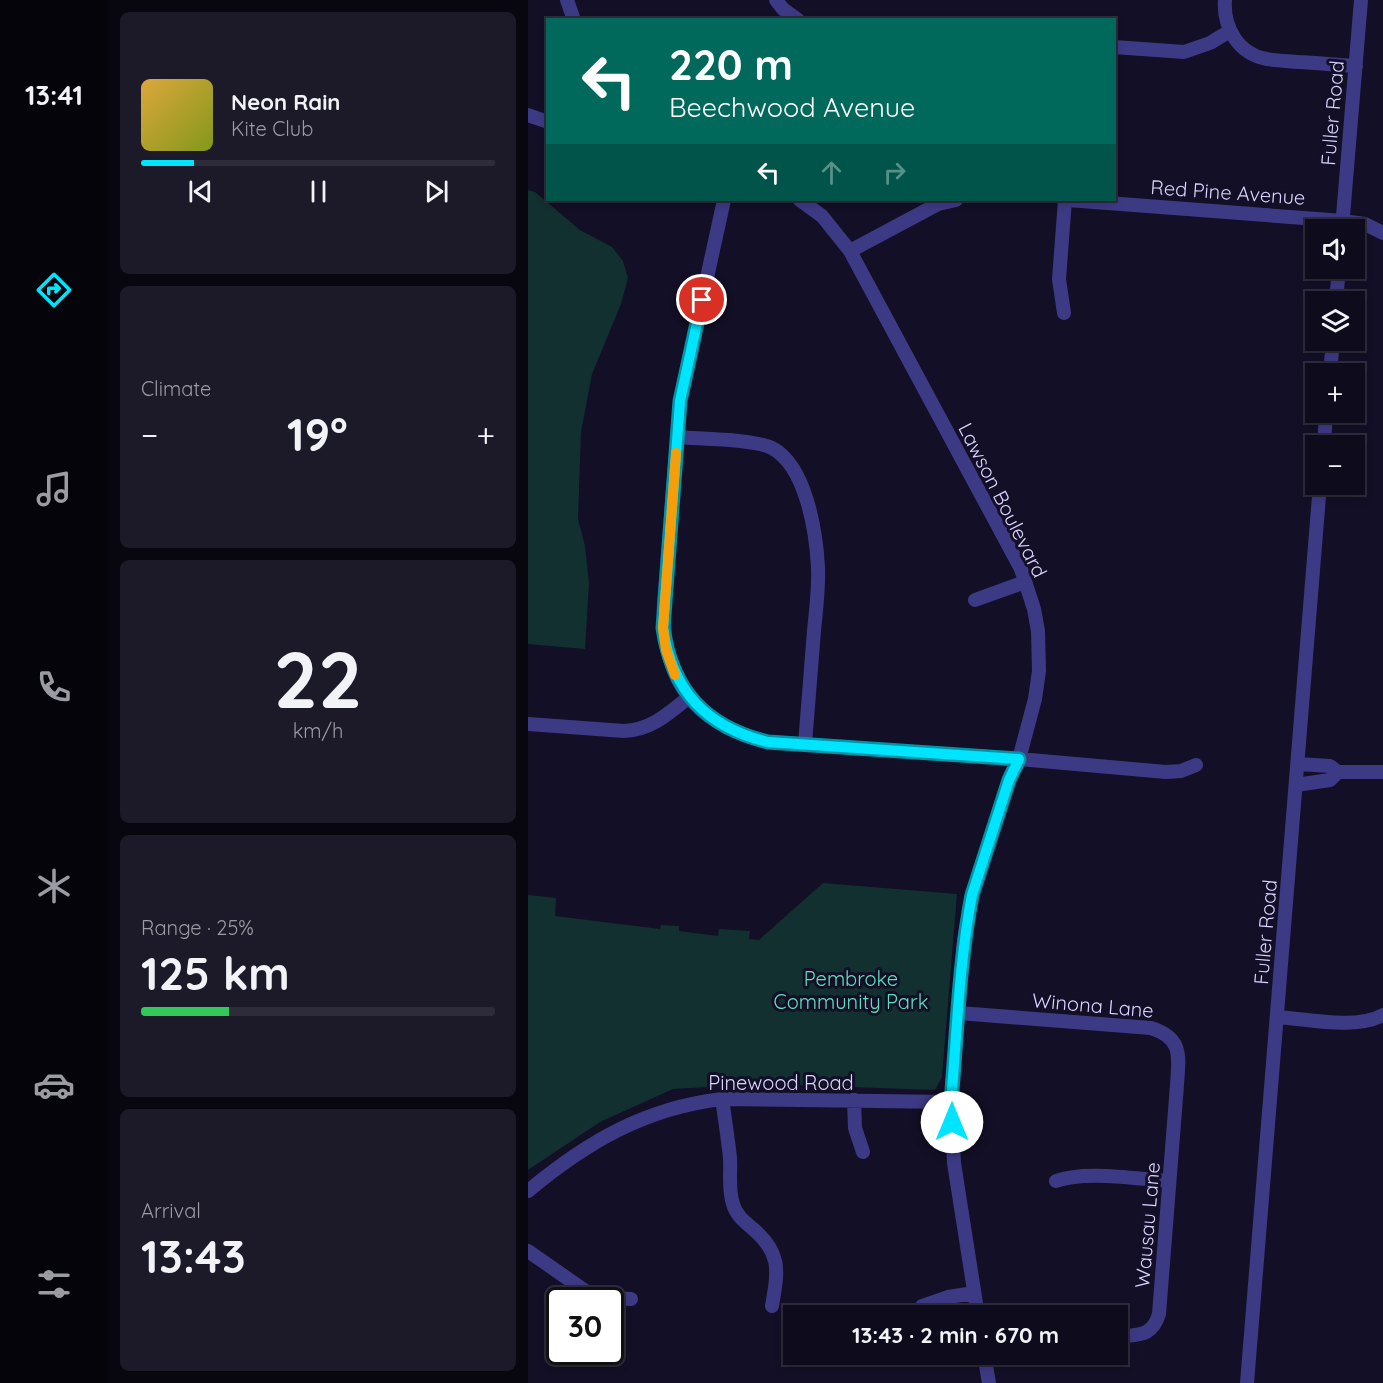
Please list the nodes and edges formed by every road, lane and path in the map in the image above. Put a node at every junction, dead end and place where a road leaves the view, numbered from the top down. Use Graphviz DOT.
graph roads {
  1 [pos="567,0"];
  2 [pos="776,0"];
  3 [pos="1225,0"];
  4 [pos="1361,0"];
  5 [pos="573,18"];
  6 [pos="795,18"];
  7 [pos="1230,31"];
  8 [pos="1116,47"];
  9 [pos="1356,66"];
  10 [pos="528,115"];
  11 [pos="546,122"];
  12 [pos="724,201"];
  13 [pos="801,201"];
  14 [pos="952,201"];
  15 [pos="1067,201"];
  16 [pos="1078,201"];
  17 [pos="1343,219"];
  18 [pos="1305,222"];
  19 [pos="1365,225"];
  20 [pos="1383,233"];
  21 [pos="850,251"];
  22 [pos="1065,313"];
  23 [pos="677,437"];
  24 [pos="1319,495"];
  25 [pos="1025,582"];
  26 [pos="975,600"];
  27 [pos="689,697"];
  28 [pos="528,724"];
  29 [pos="805,744"];
  30 [pos="1019,759"];
  31 [pos="1298,764"];
  32 [pos="1196,765"];
  33 [pos="1338,772"];
  34 [pos="1383,772"];
  35 [pos="1296,785"];
  36 [pos="959,1013"];
  37 [pos="1383,1015"];
  38 [pos="1277,1017"];
  39 [pos="1177,1085"];
  40 [pos="722,1099"];
  41 [pos="854,1100"];
  42 [pos="951,1102"];
  43 [pos="863,1152"];
  44 [pos="1056,1181"];
  45 [pos="1169,1181"];
  46 [pos="528,1191"];
  47 [pos="528,1251"];
  48 [pos="974,1293"];
  49 [pos="631,1299"];
  50 [pos="925,1305"];
  51 [pos="976,1305"];
  52 [pos="772,1306"];
  53 [pos="1128,1335"];
  54 [pos="986,1365"];
  55 [pos="989,1383"];
  56 [pos="1247,1383"];
  1 -- 5 [label="street"];
  2 -- 6 [label="street"];
  3 -- 7 [label="street"];
  4 -- 9 [label="street, Fuller Road"];
  7 -- 8 [label="street"];
  7 -- 9 [label="street"];
  9 -- 17 [label="street, Fuller Road"];
  10 -- 11 [label="street"];
  12 -- 23 [label="street"];
  13 -- 21 [label="street, Lawson Boulevard"];
  14 -- 21 [label="street"];
  15 -- 22 [label="street"];
  16 -- 18 [label="street, Red Pine Avenue"];
  19 -- 20 [label="street, Red Pine Avenue"];
  21 -- 25 [label="street, Lawson Boulevard"];
  23 -- 27 [label="street"];
  23 -- 29 [label="street"];
  24 -- 31 [label="street, Fuller Road"];
  25 -- 26 [label="street"];
  25 -- 30 [label="street, Lawson Boulevard"];
  27 -- 28 [label="street"];
  27 -- 29 [label="street"];
  29 -- 30 [label="street"];
  30 -- 32 [label="street"];
  30 -- 36 [label="street, Lawson Boulevard"];
  31 -- 33 [label="street"];
  31 -- 35 [label="street, Fuller Road"];
  33 -- 34 [label="street"];
  33 -- 35 [label="street"];
  35 -- 38 [label="street, Fuller Road"];
  36 -- 39 [label="street, Winona Lane"];
  36 -- 42 [label="street, Lawson Boulevard"];
  37 -- 38 [label="street"];
  38 -- 56 [label="street, Fuller Road"];
  39 -- 45 [label="street, Wausau Lane"];
  40 -- 41 [label="street, Pinewood Road"];
  40 -- 46 [label="street, Pinewood Road"];
  40 -- 52 [label="street"];
  41 -- 42 [label="street, Pinewood Road"];
  41 -- 43 [label="street"];
  42 -- 48 [label="street, Lawson Boulevard"];
  44 -- 45 [label="street"];
  45 -- 53 [label="street, Wausau Lane"];
  47 -- 49 [label="street"];
  48 -- 50 [label="street"];
  48 -- 51 [label="street, Lawson Boulevard"];
  54 -- 55 [label="street"];
}
